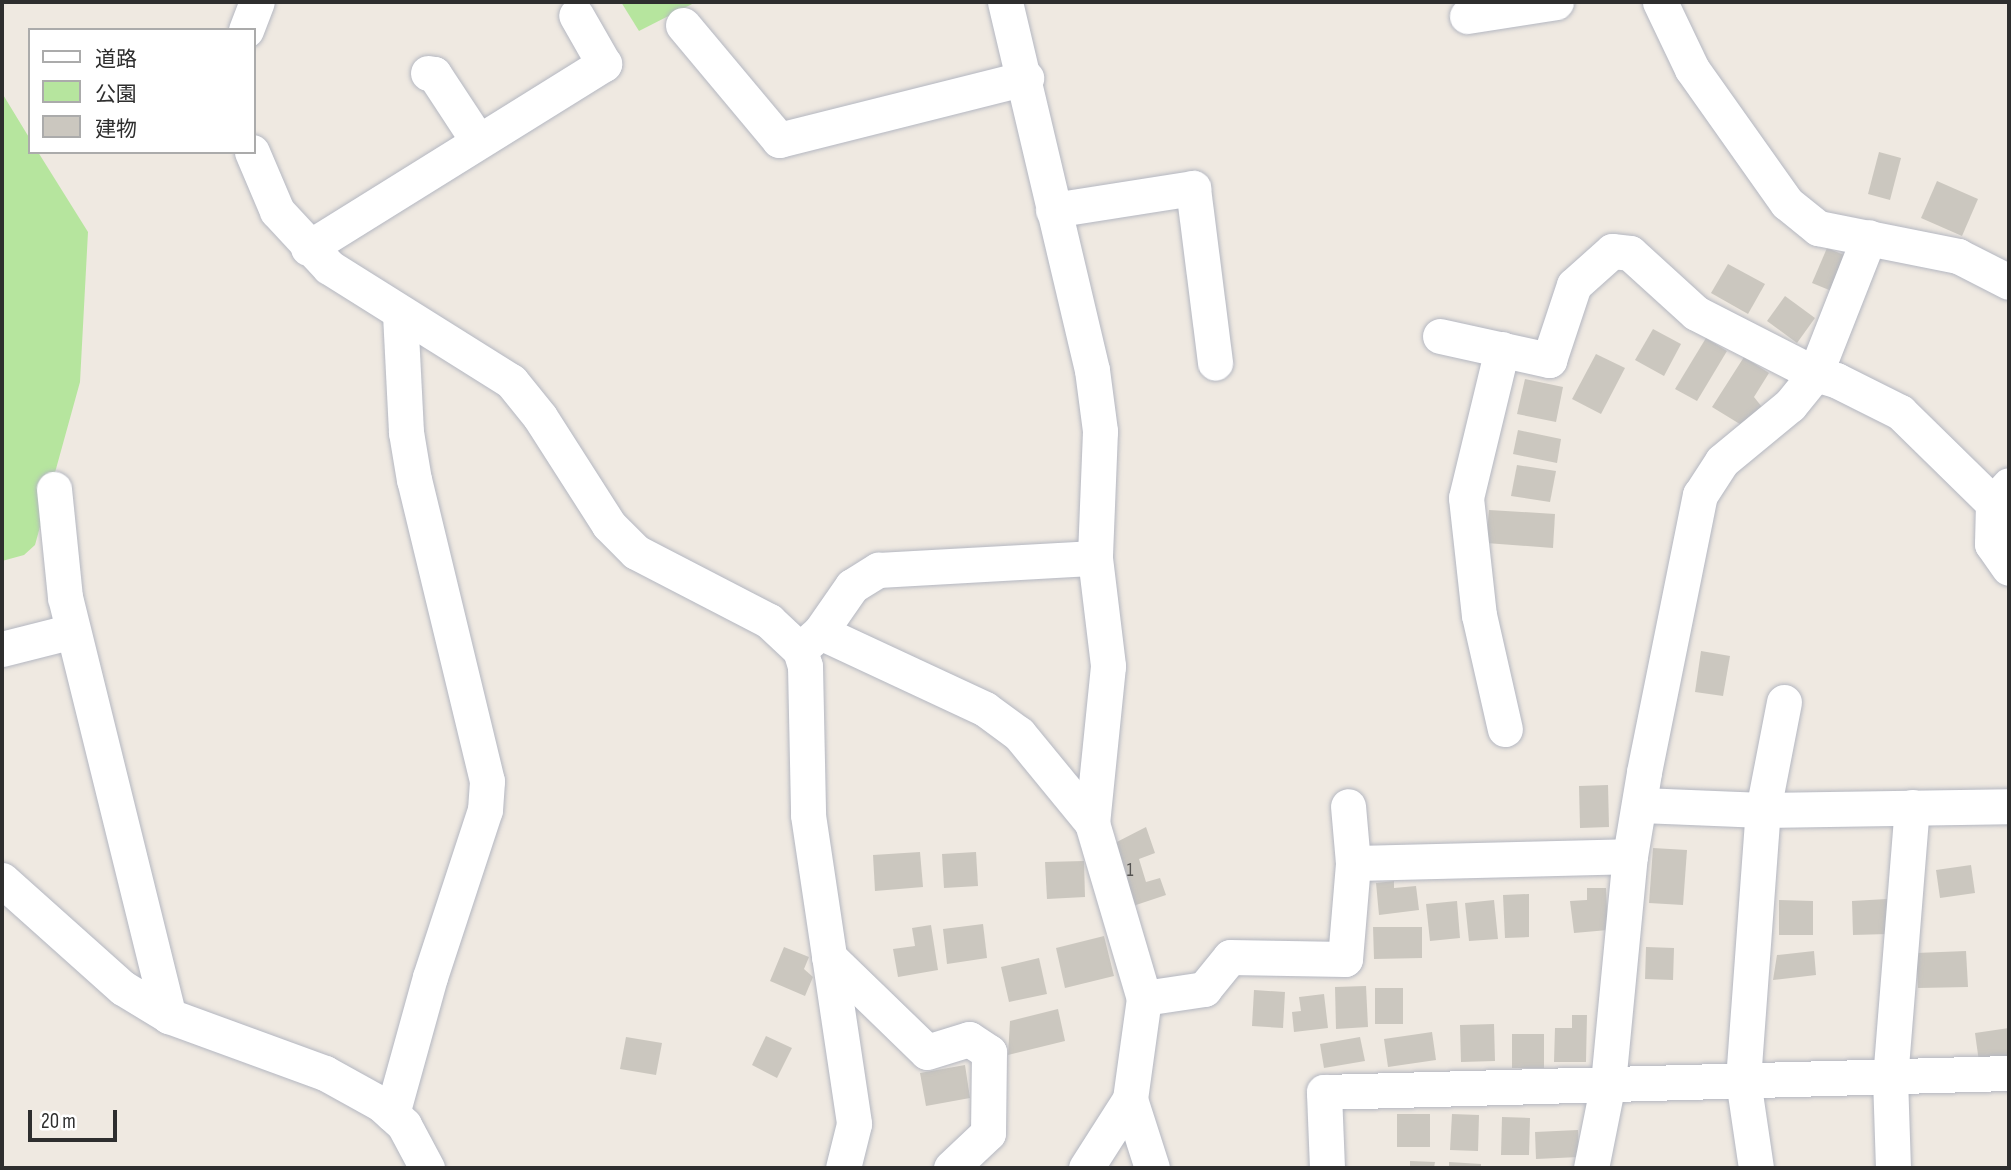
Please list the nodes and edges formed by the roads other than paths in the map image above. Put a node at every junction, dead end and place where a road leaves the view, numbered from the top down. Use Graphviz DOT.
graph roads {
  1 [pos="257,2"];
  2 [pos="1005,2"];
  3 [pos="1556,2"];
  4 [pos="1660,2"];
  5 [pos="576,15"];
  6 [pos="1467,16"];
  7 [pos="683,24"];
  8 [pos="247,28"];
  9 [pos="428,73"];
  10 [pos="1026,78"];
  11 [pos="478,141"];
  12 [pos="253,154"];
  13 [pos="1053,210"];
  14 [pos="1869,237"];
  15 [pos="308,248"];
  16 [pos="2009,282"];
  17 [pos="400,314"];
  18 [pos="1440,336"];
  19 [pos="1502,349"];
  20 [pos="1215,363"];
  21 [pos="1815,374"];
  22 [pos="54,489"];
  23 [pos="2001,494"];
  24 [pos="1096,558"];
  25 [pos="2009,568"];
  26 [pos="73,631"];
  27 [pos="810,641"];
  28 [pos="2,649"];
  29 [pos="1784,702"];
  30 [pos="1505,729"];
  31 [pos="1641,805"];
  32 [pos="1348,806"];
  33 [pos="2009,806"];
  34 [pos="1912,807"];
  35 [pos="1763,810"];
  36 [pos="1092,823"];
  37 [pos="1630,856"];
  38 [pos="1353,863"];
  39 [pos="2,880"];
  40 [pos="829,957"];
  41 [pos="1144,998"];
  42 [pos="169,1016"];
  43 [pos="2009,1073"];
  44 [pos="1890,1079"];
  45 [pos="1743,1080"];
  46 [pos="1608,1083"];
  47 [pos="1130,1099"];
  48 [pos="392,1114"];
  49 [pos="427,1168"];
  50 [pos="842,1168"];
  51 [pos="951,1168"];
  52 [pos="1086,1168"];
  53 [pos="1152,1168"];
  54 [pos="1327,1168"];
  55 [pos="1591,1168"];
  56 [pos="1756,1168"];
  57 [pos="1893,1168"];
  1 -- 8 [label="street"];
  2 -- 10 [label="street"];
  3 -- 6 [label="street"];
  4 -- 14 [label="street"];
  5 -- 11 [label="street"];
  7 -- 10 [label="street"];
  9 -- 11 [label="street"];
  10 -- 13 [label="street"];
  11 -- 15 [label="street"];
  12 -- 15 [label="street"];
  13 -- 20 [label="street"];
  13 -- 24 [label="street"];
  14 -- 16 [label="street"];
  14 -- 21 [label="street"];
  15 -- 17 [label="street"];
  17 -- 27 [label="street"];
  17 -- 48 [label="street"];
  18 -- 19 [label="street"];
  19 -- 21 [label="street"];
  19 -- 30 [label="street"];
  21 -- 23 [label="street"];
  21 -- 31 [label="street"];
  22 -- 26 [label="street"];
  23 -- 25 [label="street"];
  24 -- 27 [label="street"];
  24 -- 36 [label="street"];
  26 -- 28 [label="street"];
  26 -- 42 [label="street"];
  27 -- 36 [label="street"];
  27 -- 40 [label="street"];
  29 -- 35 [label="street"];
  31 -- 35 [label="street"];
  31 -- 37 [label="street"];
  32 -- 38 [label="street"];
  33 -- 34 [label="street"];
  34 -- 35 [label="street"];
  34 -- 44 [label="street"];
  35 -- 45 [label="street"];
  36 -- 41 [label="street"];
  37 -- 38 [label="street"];
  37 -- 46 [label="street"];
  38 -- 41 [label="street"];
  39 -- 42 [label="street"];
  40 -- 50 [label="street"];
  40 -- 51 [label="street"];
  41 -- 47 [label="street"];
  42 -- 48 [label="street"];
  43 -- 44 [label="street"];
  44 -- 45 [label="street"];
  44 -- 57 [label="street"];
  45 -- 46 [label="street"];
  45 -- 56 [label="street"];
  46 -- 54 [label="street"];
  46 -- 55 [label="street"];
  47 -- 52 [label="street"];
  47 -- 53 [label="street"];
  48 -- 49 [label="street"];
}
